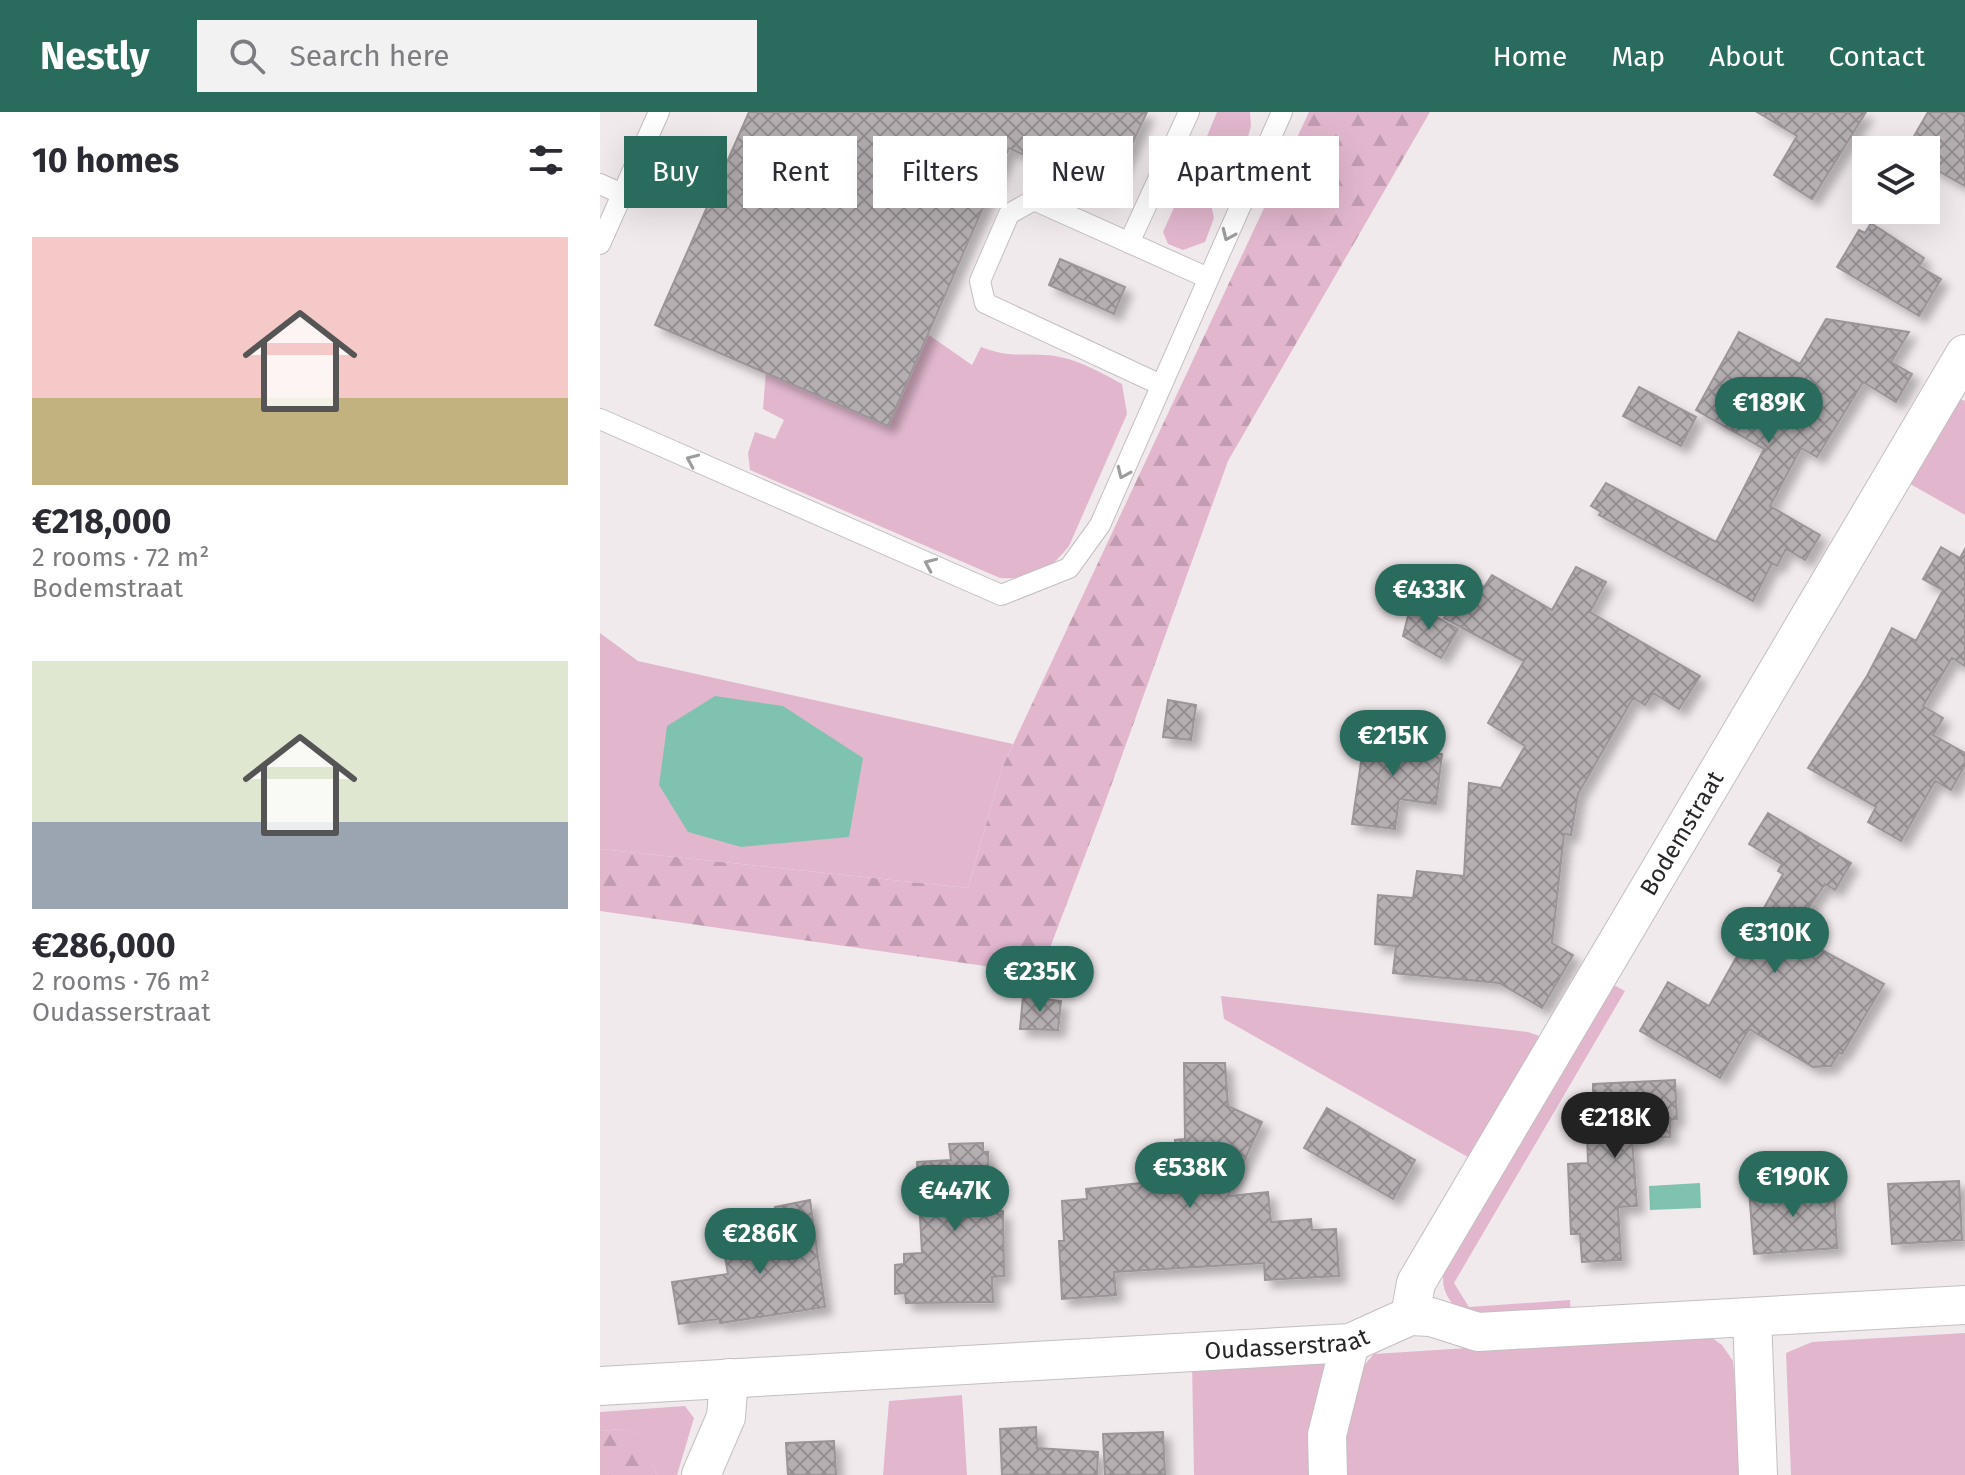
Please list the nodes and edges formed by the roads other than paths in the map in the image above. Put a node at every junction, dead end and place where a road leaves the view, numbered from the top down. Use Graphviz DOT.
graph roads {
  1 [pos="659,112"];
  2 [pos="1189,112"];
  3 [pos="1282,112"];
  4 [pos="1178,136"];
  5 [pos="1271,136"];
  6 [pos="600,184"];
  7 [pos="622,194"];
  8 [pos="1149,200"];
  9 [pos="1239,208"];
  10 [pos="1129,243"];
  11 [pos="600,244"];
  12 [pos="1208,278"];
  13 [pos="1965,354"];
  14 [pos="1161,385"];
  15 [pos="600,419"];
  16 [pos="1965,1305"];
  17 [pos="1410,1316"];
  18 [pos="1752,1317"];
  19 [pos="1350,1343"];
  20 [pos="729,1378"];
  21 [pos="600,1386"];
  22 [pos="701,1475"];
  23 [pos="1328,1475"];
  24 [pos="1758,1475"];
  1 -- 7 [label="lane"];
  2 -- 4 [label="lane"];
  3 -- 5 [label="lane"];
  6 -- 7 [label="lane"];
  7 -- 11 [label="lane"];
  8 -- 10 [label="lane"];
  9 -- 12 [label="lane, one-way"];
  10 -- 12 [label="lane"];
  10 -- 14 [label="lane"];
  12 -- 14 [label="lane"];
  13 -- 17 [label="street, Bodemstraat"];
  14 -- 15 [label="lane, one-way"];
  16 -- 18 [label="street"];
  17 -- 18 [label="street"];
  17 -- 19 [label="street, Oudasserstraat"];
  18 -- 24 [label="street"];
  19 -- 20 [label="street, Oudasserstraat"];
  19 -- 23 [label="street"];
  20 -- 21 [label="street, Oudasserstraat"];
  20 -- 22 [label="street"];
}
